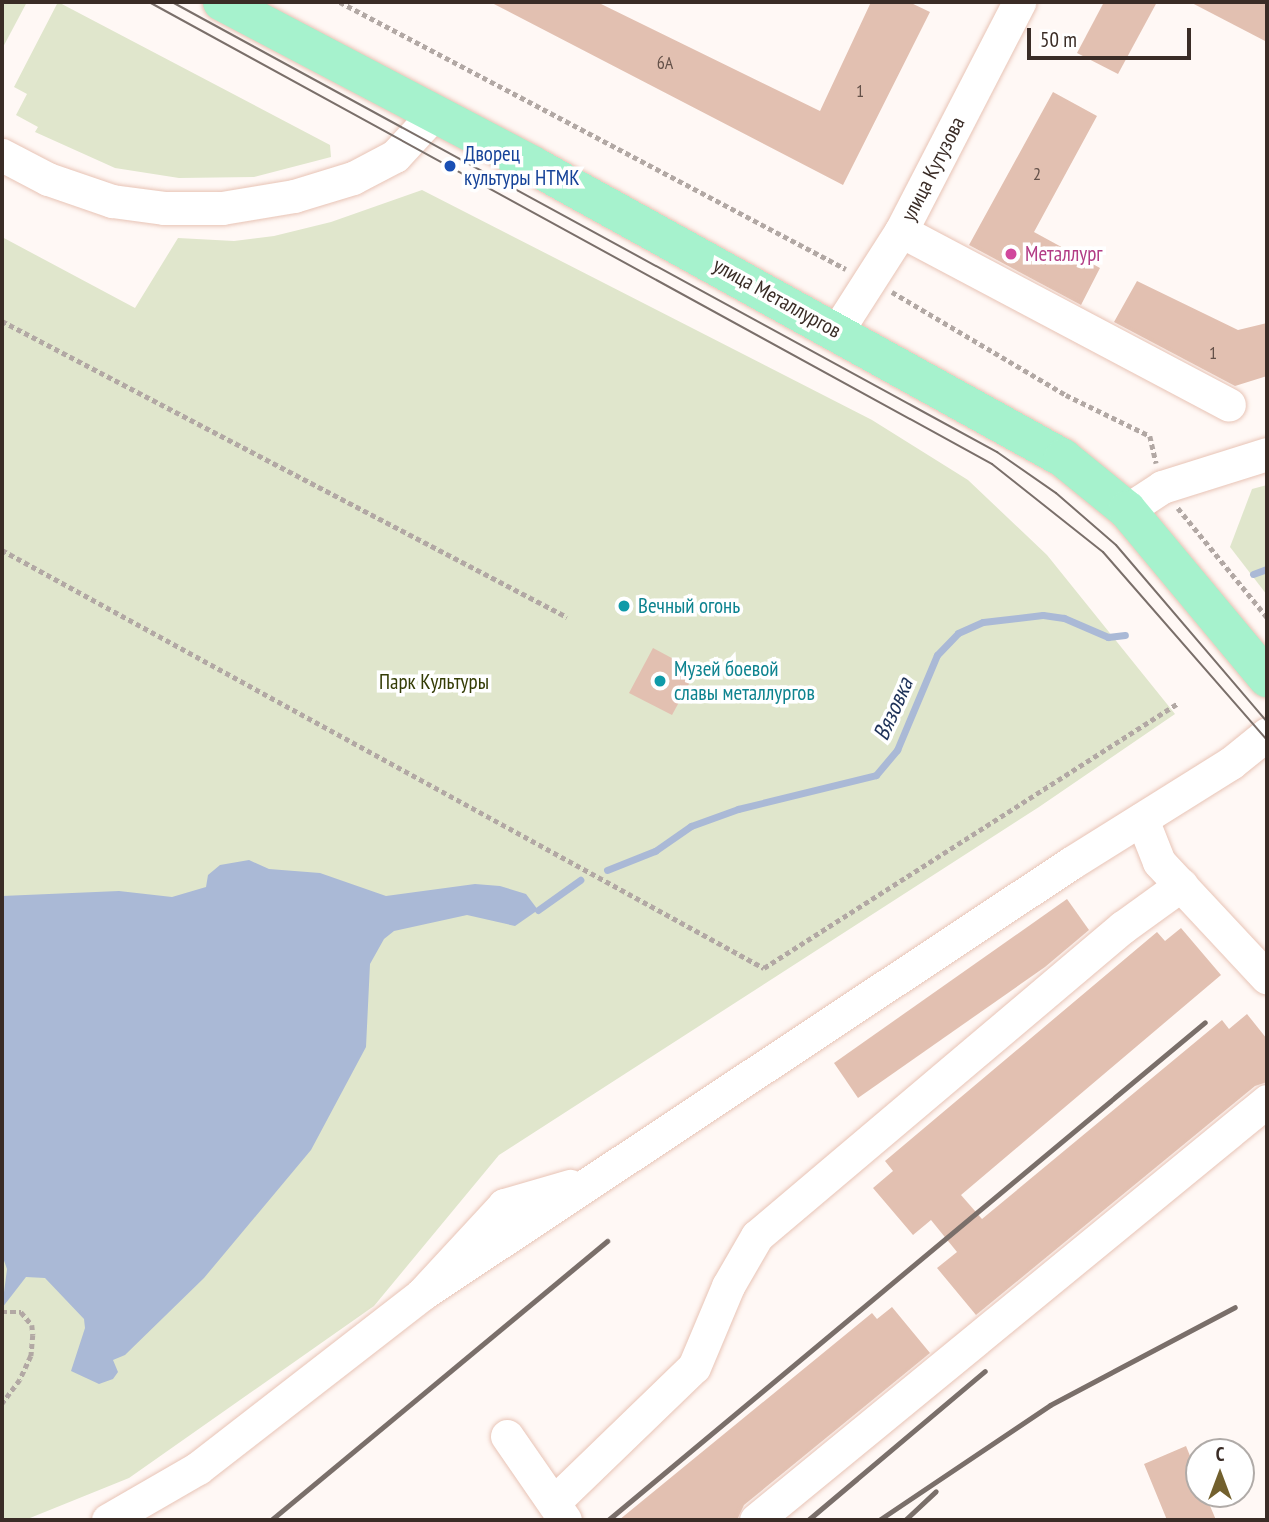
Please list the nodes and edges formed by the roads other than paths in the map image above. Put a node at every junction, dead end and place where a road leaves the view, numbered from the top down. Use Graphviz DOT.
graph roads {
  1 [pos="1019,2"];
  2 [pos="245,7"];
  3 [pos="433,115"];
  4 [pos="2,155"];
  5 [pos="901,230"];
  6 [pos="837,331"];
  7 [pos="1229,405"];
  8 [pos="1267,454"];
  9 [pos="1127,510"];
  10 [pos="1267,678"];
  11 [pos="1267,734"];
  12 [pos="1142,819"];
  13 [pos="1181,885"];
  14 [pos="1267,978"];
  15 [pos="1267,1101"];
  16 [pos="508,1436"];
  17 [pos="560,1511"];
  18 [pos="108,1520"];
  19 [pos="756,1520"];
  1 -- 5 [label="street, улица Кутузова"];
  2 -- 3 [label="main road, улица Металлургов"];
  3 -- 4 [label="street"];
  3 -- 6 [label="main road, улица Металлургов"];
  5 -- 6 [label="street, улица Кутузова"];
  5 -- 7 [label="street"];
  6 -- 9 [label="main road, улица Металлургов"];
  8 -- 9 [label="street"];
  9 -- 10 [label="main road, улица Металлургов"];
  11 -- 12 [label="street"];
  12 -- 13 [label="street"];
  12 -- 18 [label="street"];
  13 -- 14 [label="street"];
  13 -- 17 [label="street"];
  15 -- 19 [label="street"];
  16 -- 17 [label="street"];
}
